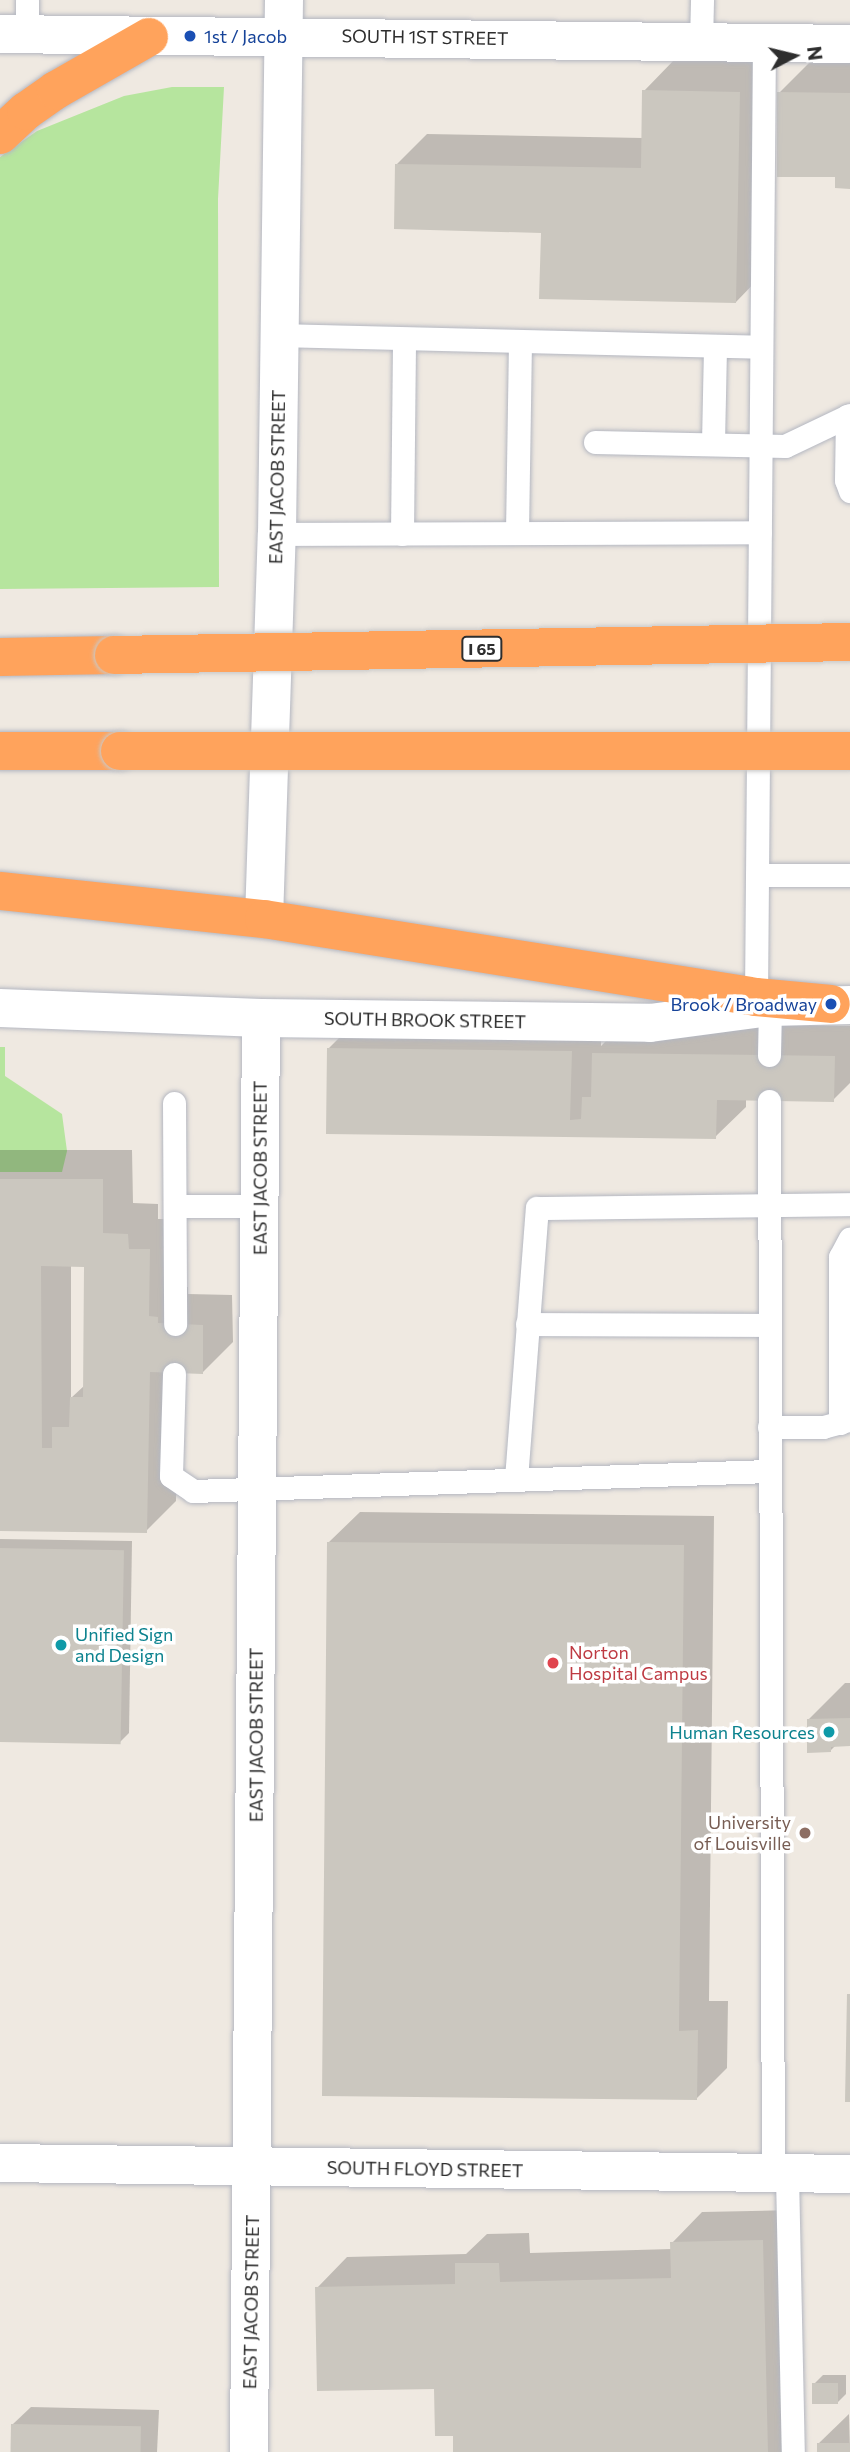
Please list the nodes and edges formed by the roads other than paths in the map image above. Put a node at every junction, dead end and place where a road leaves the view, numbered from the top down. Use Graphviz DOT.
graph roads {
  1 [pos="702,0"];
  2 [pos="284,18"];
  3 [pos="18,23"];
  4 [pos="149,37"];
  5 [pos="701,42"];
  6 [pos="764,43"];
  7 [pos="850,44"];
  8 [pos="0,135"];
  9 [pos="278,335"];
  10 [pos="404,340"];
  11 [pos="520,342"];
  12 [pos="715,346"];
  13 [pos="760,347"];
  14 [pos="849,415"];
  15 [pos="595,442"];
  16 [pos="713,443"];
  17 [pos="760,444"];
  18 [pos="850,491"];
  19 [pos="517,532"];
  20 [pos="760,532"];
  21 [pos="277,534"];
  22 [pos="402,534"];
  23 [pos="850,642"];
  24 [pos="0,657"];
  25 [pos="0,751"];
  26 [pos="850,751"];
  27 [pos="757,875"];
  28 [pos="850,875"];
  29 [pos="0,891"];
  30 [pos="264,919"];
  31 [pos="763,1002"];
  32 [pos="840,1004"];
  33 [pos="0,1008"];
  34 [pos="261,1018"];
  35 [pos="769,1055"];
  36 [pos="769,1101"];
  37 [pos="174,1103"];
  38 [pos="850,1204"];
  39 [pos="769,1205"];
  40 [pos="176,1206"];
  41 [pos="260,1206"];
  42 [pos="850,1238"];
  43 [pos="175,1324"];
  44 [pos="527,1324"];
  45 [pos="769,1325"];
  46 [pos="174,1374"];
  47 [pos="845,1421"];
  48 [pos="769,1427"];
  49 [pos="770,1471"];
  50 [pos="516,1479"];
  51 [pos="258,1487"];
  52 [pos="0,2163"];
  53 [pos="253,2167"];
  54 [pos="850,2174"];
  55 [pos="780,2175"];
  56 [pos="250,2452"];
  57 [pos="793,2452"];
  1 -- 5 [label="lane"];
  2 -- 4 [label="street, SOUTH 1ST STREET"];
  2 -- 5 [label="street, SOUTH 1ST STREET"];
  2 -- 9 [label="street, EAST JACOB STREET"];
  3 -- 4 [label="street, SOUTH 1ST STREET"];
  4 -- 8 [label="highway"];
  5 -- 6 [label="street, SOUTH 1ST STREET"];
  6 -- 7 [label="street, SOUTH 1ST STREET"];
  6 -- 13 [label="lane"];
  9 -- 10 [label="lane"];
  9 -- 21 [label="street, EAST JACOB STREET"];
  10 -- 11 [label="lane"];
  10 -- 22 [label="lane"];
  11 -- 12 [label="lane"];
  11 -- 19 [label="lane"];
  12 -- 13 [label="lane"];
  12 -- 16 [label="lane"];
  13 -- 17 [label="lane"];
  14 -- 17 [label="lane"];
  14 -- 18 [label="lane"];
  15 -- 16 [label="lane"];
  16 -- 17 [label="lane"];
  17 -- 20 [label="lane"];
  19 -- 20 [label="lane"];
  19 -- 22 [label="lane"];
  20 -- 27 [label="lane"];
  21 -- 22 [label="lane"];
  21 -- 30 [label="street, EAST JACOB STREET"];
  23 -- 24 [label="highway, I 65, bridge"];
  25 -- 26 [label="highway, bridge"];
  27 -- 28 [label="lane"];
  27 -- 31 [label="lane"];
  29 -- 30 [label="highway"];
  30 -- 31 [label="highway"];
  31 -- 32 [label="highway"];
  31 -- 34 [label="street, SOUTH BROOK STREET"];
  31 -- 35 [label="lane"];
  33 -- 34 [label="street, SOUTH BROOK STREET"];
  34 -- 41 [label="street, EAST JACOB STREET"];
  36 -- 39 [label="lane"];
  37 -- 40 [label="lane"];
  38 -- 39 [label="lane"];
  39 -- 44 [label="lane"];
  39 -- 45 [label="lane"];
  40 -- 41 [label="lane"];
  40 -- 43 [label="lane"];
  41 -- 51 [label="street, EAST JACOB STREET"];
  42 -- 47 [label="lane"];
  44 -- 45 [label="lane"];
  44 -- 50 [label="lane"];
  45 -- 48 [label="lane"];
  46 -- 51 [label="lane"];
  47 -- 48 [label="lane"];
  48 -- 49 [label="lane"];
  49 -- 50 [label="lane"];
  49 -- 55 [label="lane"];
  50 -- 51 [label="lane"];
  51 -- 53 [label="street, EAST JACOB STREET"];
  52 -- 53 [label="street, SOUTH FLOYD STREET"];
  53 -- 55 [label="street, SOUTH FLOYD STREET"];
  53 -- 56 [label="street, EAST JACOB STREET"];
  54 -- 55 [label="street, SOUTH FLOYD STREET"];
  55 -- 57 [label="lane"];
}
